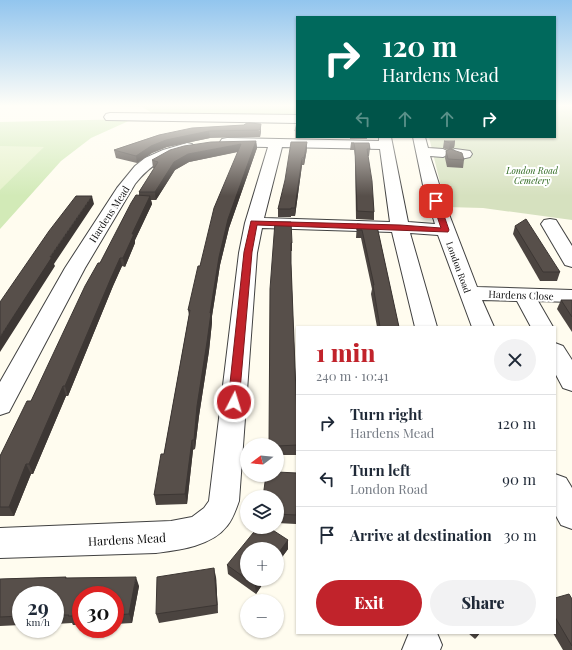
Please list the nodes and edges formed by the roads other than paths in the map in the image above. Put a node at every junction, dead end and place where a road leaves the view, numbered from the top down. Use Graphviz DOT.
graph roads {
  1 [pos="386,141"];
  2 [pos="276,143"];
  3 [pos="420,145"];
  4 [pos="454,153"];
  5 [pos="254,223"];
  6 [pos="550,224"];
  7 [pos="400,227"];
  8 [pos="446,230"];
  9 [pos="572,261"];
  10 [pos="469,293"];
  11 [pos="524,295"];
  12 [pos="572,296"];
  13 [pos="426,326"];
  14 [pos="482,326"];
  15 [pos="541,326"];
  16 [pos="556,353"];
  17 [pos="572,382"];
  18 [pos="0,405"];
  19 [pos="556,489"];
  20 [pos="572,515"];
  21 [pos="0,543"];
  1 -- 2 [label="street, Hardens Mead"];
  1 -- 7 [label="street"];
  2 -- 5 [label="street, Hardens Mead"];
  2 -- 18 [label="street, Hardens Mead"];
  3 -- 4 [label="street"];
  3 -- 8 [label="street, London Road"];
  5 -- 7 [label="street"];
  5 -- 21 [label="street, Hardens Mead"];
  6 -- 9 [label="street"];
  7 -- 8 [label="street"];
  7 -- 13 [label="street"];
  8 -- 10 [label="street, London Road"];
  10 -- 11 [label="street, Hardens Close"];
  10 -- 14 [label="street, London Road"];
  11 -- 12 [label="street, Hardens Close"];
  11 -- 15 [label="street"];
  16 -- 17 [label="street"];
  19 -- 20 [label="street"];
}
